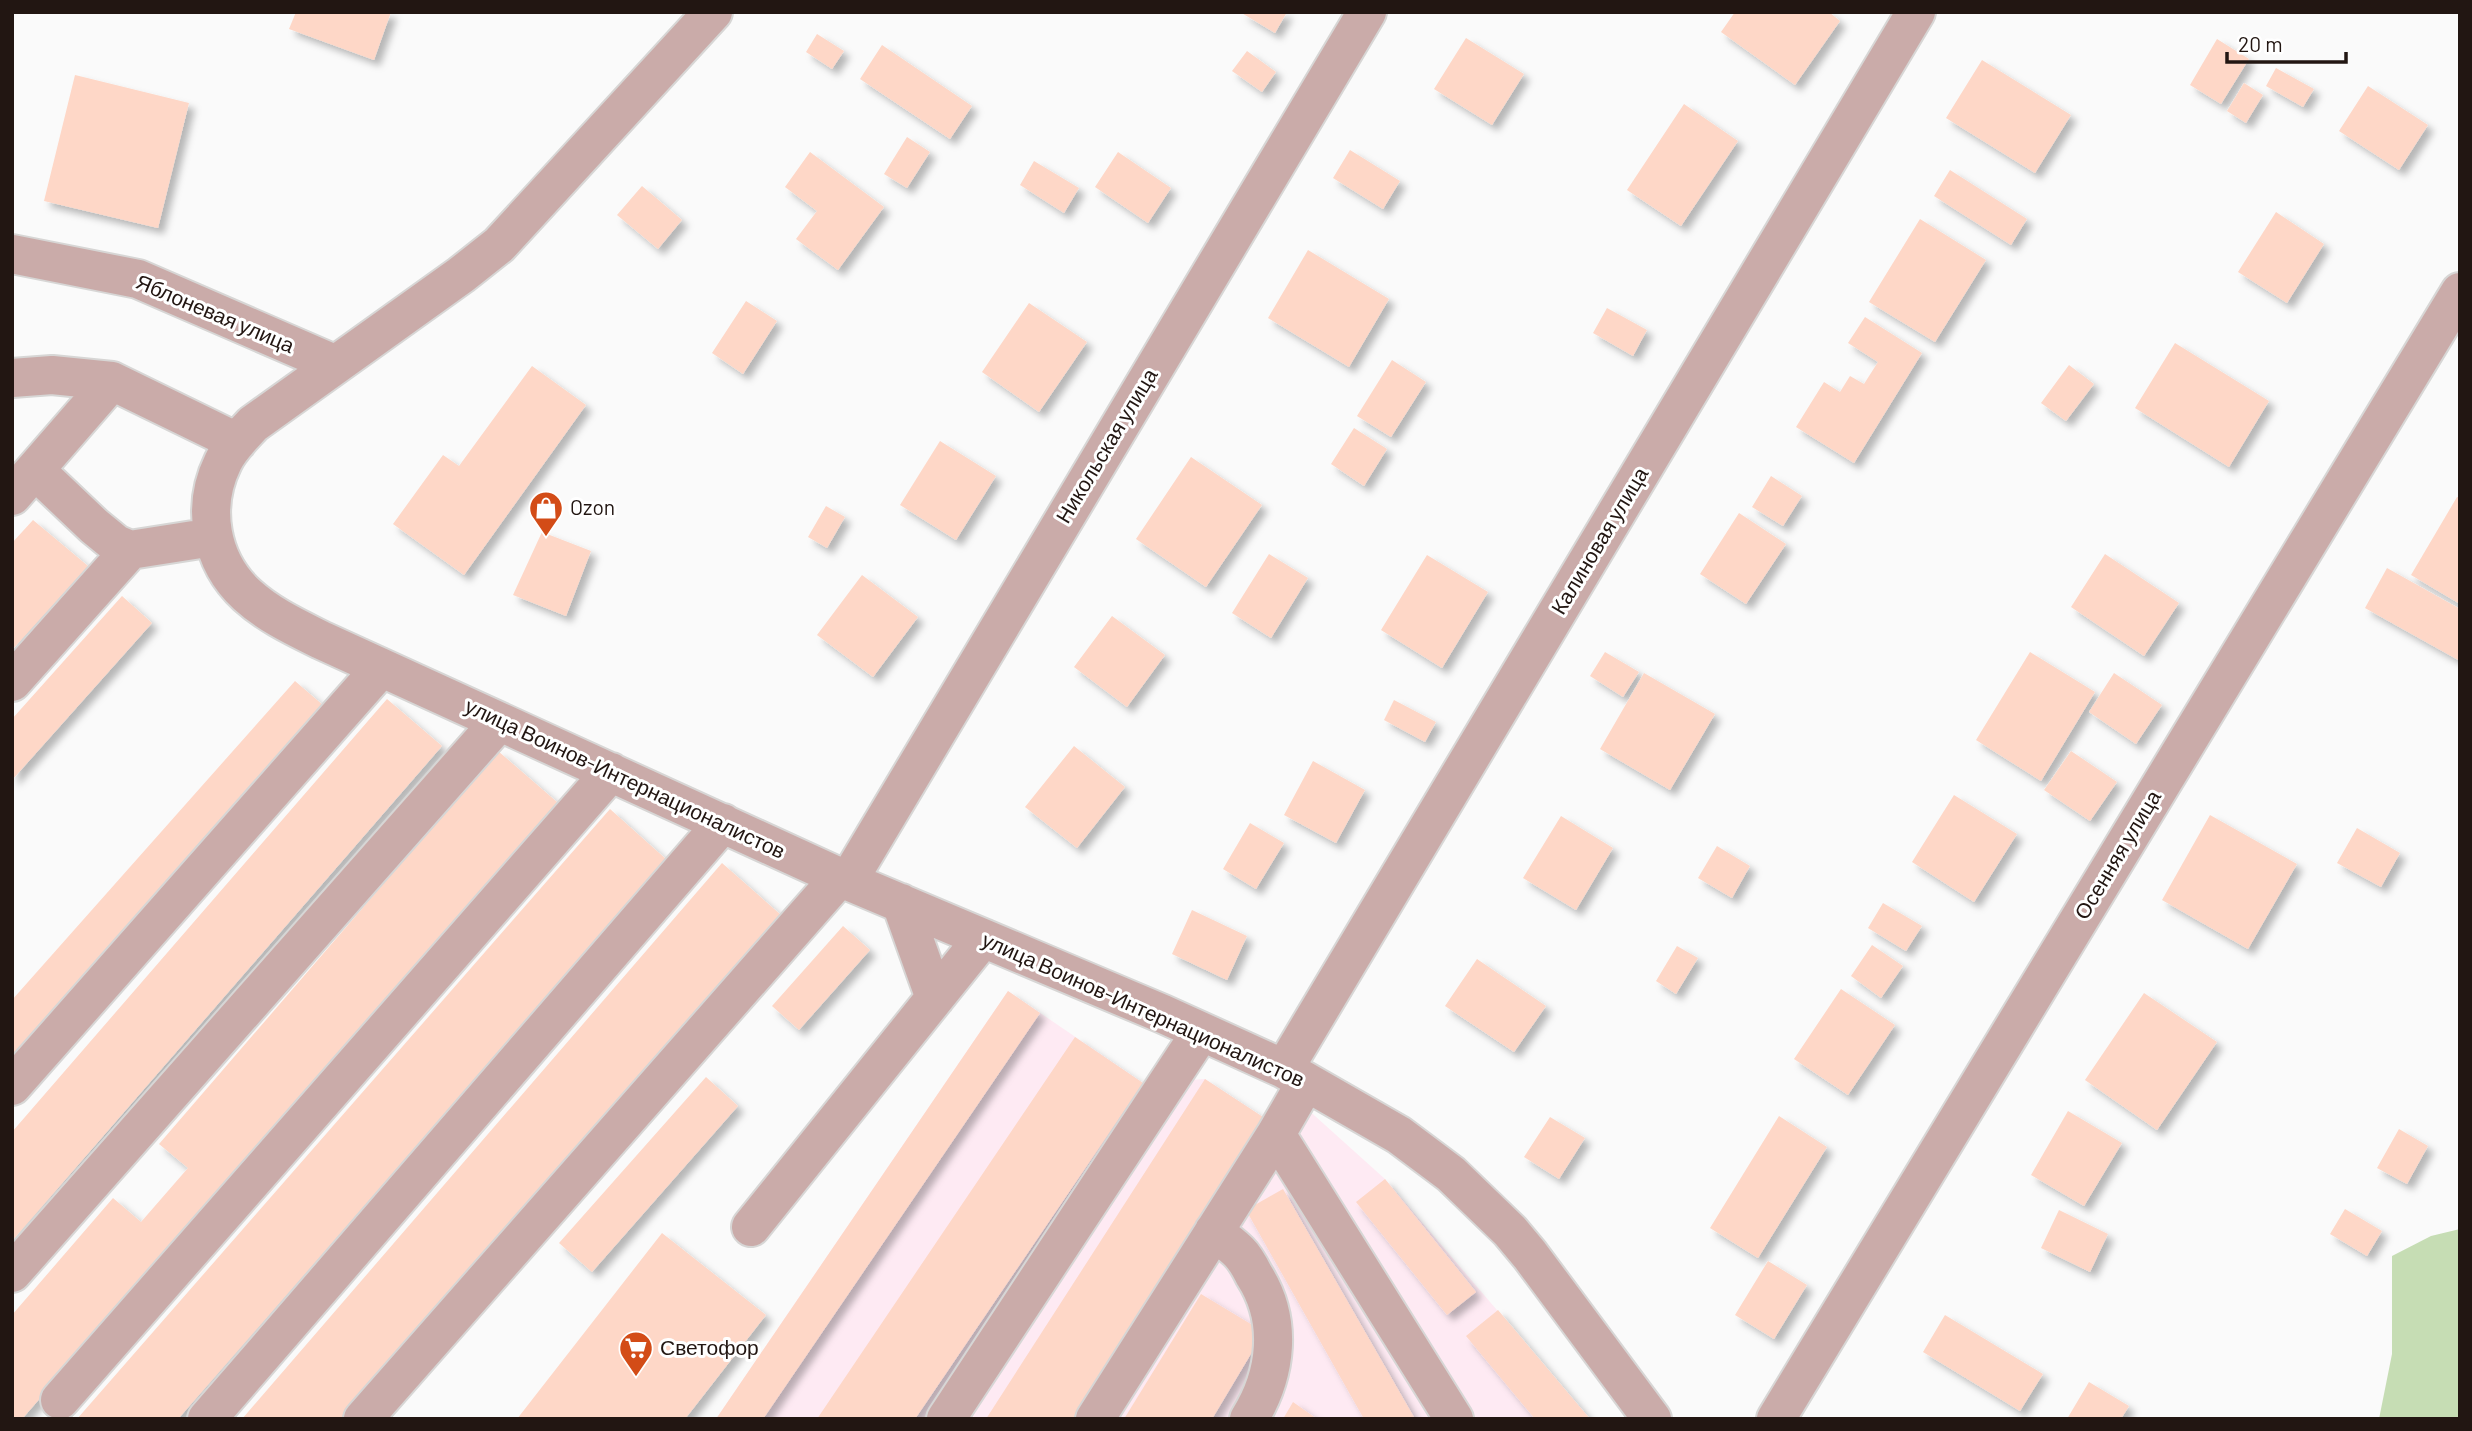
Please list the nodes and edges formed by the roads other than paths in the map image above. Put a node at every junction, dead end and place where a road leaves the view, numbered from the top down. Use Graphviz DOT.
graph roads {
  1 [pos="713,12"];
  2 [pos="1367,12"];
  3 [pos="1916,12"];
  4 [pos="12,254"];
  5 [pos="2460,292"];
  6 [pos="334,364"];
  7 [pos="12,378"];
  8 [pos="112,381"];
  9 [pos="237,442"];
  10 [pos="24,483"];
  11 [pos="213,537"];
  12 [pos="130,550"];
  13 [pos="382,667"];
  14 [pos="12,682"];
  15 [pos="499,722"];
  16 [pos="611,772"];
  17 [pos="723,823"];
  18 [pos="844,879"];
  19 [pos="901,903"];
  20 [pos="983,938"];
  21 [pos="935,998"];
  22 [pos="1201,1032"];
  23 [pos="1295,1075"];
  24 [pos="12,1086"];
  25 [pos="1276,1134"];
  26 [pos="751,1227"];
  27 [pos="1214,1231"];
  28 [pos="12,1273"];
  29 [pos="60,1400"];
  30 [pos="207,1419"];
  31 [pos="363,1419"];
  32 [pos="946,1419"];
  33 [pos="1095,1419"];
  34 [pos="1249,1419"];
  35 [pos="1454,1419"];
  36 [pos="1652,1419"];
  37 [pos="1776,1419"];
  1 -- 6 [label="street, улица Воинов-Интернационалистов"];
  2 -- 18 [label="street, Никольская улица"];
  3 -- 23 [label="street, Калиновая улица"];
  4 -- 6 [label="street, Яблоневая улица"];
  5 -- 37 [label="street, Осенняя улица"];
  6 -- 9 [label="street, улица Воинов-Интернационалистов"];
  7 -- 8 [label="street"];
  8 -- 9 [label="street"];
  8 -- 10 [label="street"];
  9 -- 11 [label="street, улица Воинов-Интернационалистов"];
  10 -- 12 [label="street"];
  11 -- 12 [label="street"];
  11 -- 13 [label="street, улица Воинов-Интернационалистов"];
  12 -- 14 [label="street"];
  13 -- 15 [label="street, улица Воинов-Интернационалистов"];
  13 -- 24 [label="street"];
  15 -- 16 [label="street, улица Воинов-Интернационалистов"];
  15 -- 28 [label="street"];
  16 -- 17 [label="street, улица Воинов-Интернационалистов"];
  16 -- 29 [label="street"];
  17 -- 18 [label="street, улица Воинов-Интернационалистов"];
  17 -- 30 [label="street"];
  18 -- 19 [label="street, улица Воинов-Интернационалистов"];
  18 -- 31 [label="street, Никольская улица"];
  19 -- 20 [label="street, улица Воинов-Интернационалистов"];
  19 -- 21 [label="street"];
  20 -- 21 [label="street"];
  20 -- 22 [label="street, улица Воинов-Интернационалистов"];
  21 -- 26 [label="street"];
  22 -- 23 [label="street, улица Воинов-Интернационалистов"];
  22 -- 32 [label="street"];
  23 -- 25 [label="street, Калиновая улица"];
  23 -- 36 [label="street, улица Воинов-Интернационалистов"];
  25 -- 27 [label="street, Калиновая улица"];
  25 -- 35 [label="street"];
  27 -- 33 [label="street, Калиновая улица"];
  27 -- 34 [label="street"];
}
